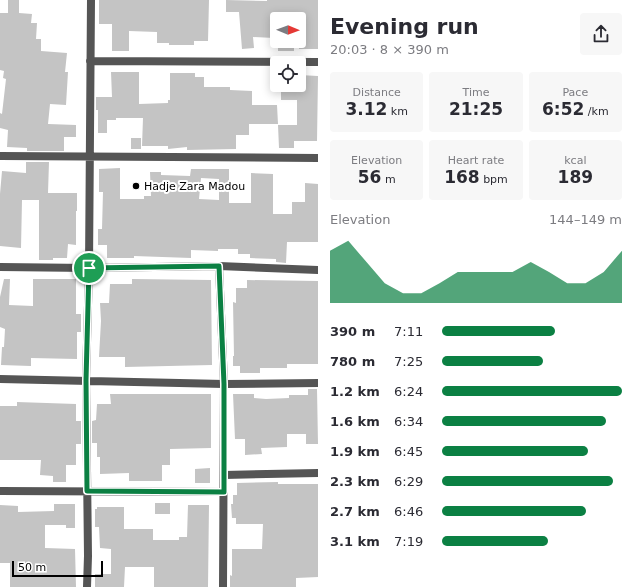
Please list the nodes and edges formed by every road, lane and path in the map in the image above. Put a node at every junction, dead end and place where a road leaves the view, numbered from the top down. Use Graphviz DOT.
graph roads {
  1 [pos="91,0"];
  2 [pos="90,61"];
  3 [pos="318,62"];
  4 [pos="0,156"];
  5 [pos="89,156"];
  6 [pos="318,158"];
  7 [pos="219,266"];
  8 [pos="0,267"];
  9 [pos="89,268"];
  10 [pos="318,270"];
  11 [pos="0,379"];
  12 [pos="86,380"];
  13 [pos="318,383"];
  14 [pos="224,384"];
  15 [pos="318,473"];
  16 [pos="224,475"];
  17 [pos="0,491"];
  18 [pos="87,491"];
  19 [pos="224,492"];
  20 [pos="87,587"];
  21 [pos="223,587"];
  1 -- 2 [label="street"];
  2 -- 3 [label="street"];
  2 -- 5 [label="street"];
  4 -- 5 [label="street"];
  5 -- 6 [label="street"];
  5 -- 9 [label="street"];
  7 -- 9 [label="street"];
  7 -- 10 [label="street"];
  7 -- 14 [label="street"];
  8 -- 9 [label="street"];
  9 -- 12 [label="street"];
  11 -- 12 [label="street"];
  12 -- 14 [label="street"];
  12 -- 18 [label="street"];
  13 -- 14 [label="street"];
  14 -- 16 [label="street"];
  15 -- 16 [label="street"];
  16 -- 19 [label="street"];
  17 -- 18 [label="street"];
  18 -- 19 [label="street"];
  18 -- 20 [label="street"];
  19 -- 21 [label="street"];
}
